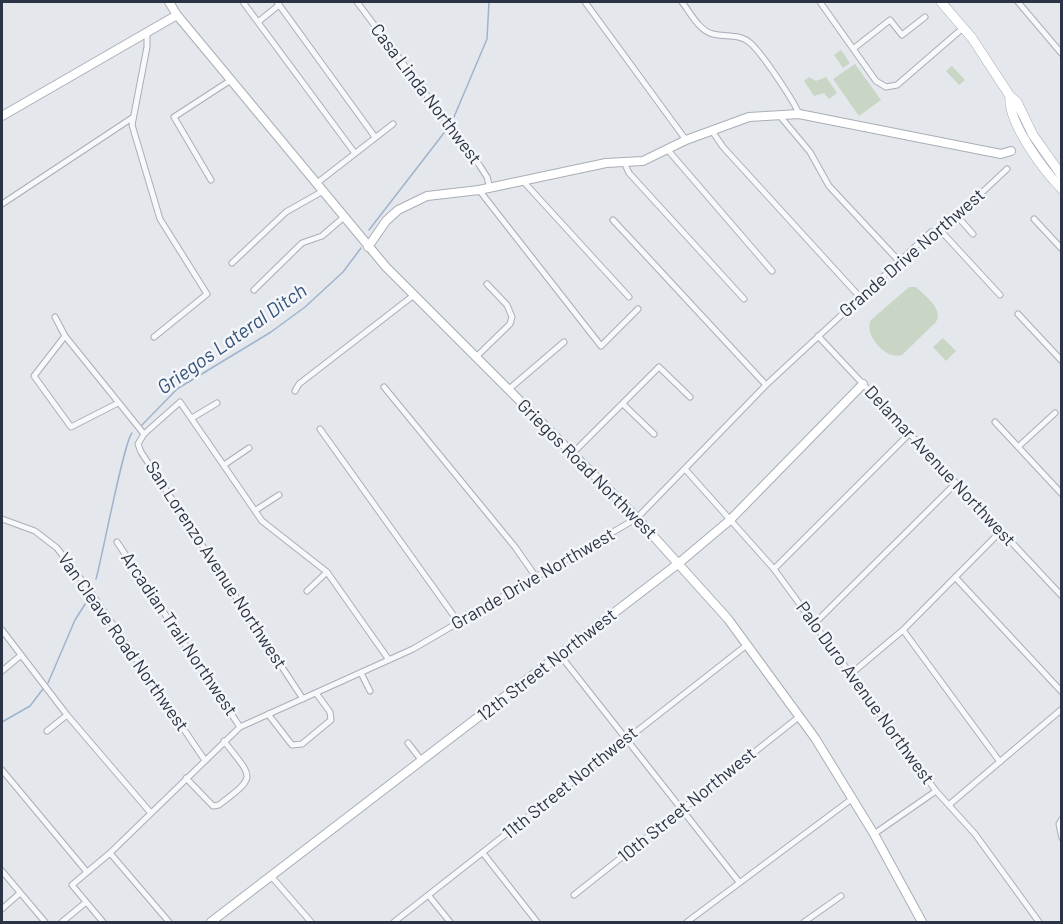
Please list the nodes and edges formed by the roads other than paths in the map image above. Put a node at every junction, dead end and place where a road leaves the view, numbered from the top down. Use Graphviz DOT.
graph roads {
  1 [pos="166,2"];
  2 [pos="243,2"];
  3 [pos="357,2"];
  4 [pos="585,2"];
  5 [pos="682,2"];
  6 [pos="820,2"];
  7 [pos="941,2"];
  8 [pos="1018,2"];
  9 [pos="278,3"];
  10 [pos="175,16"];
  11 [pos="925,17"];
  12 [pos="258,22"];
  13 [pos="963,28"];
  14 [pos="147,33"];
  15 [pos="853,49"];
  16 [pos="1062,54"];
  17 [pos="231,80"];
  18 [pos="1010,96"];
  19 [pos="799,114"];
  20 [pos="779,115"];
  21 [pos="2,116"];
  22 [pos="132,118"];
  23 [pos="393,124"];
  24 [pos="712,131"];
  25 [pos="375,137"];
  26 [pos="686,140"];
  27 [pos="667,149"];
  28 [pos="1011,151"];
  29 [pos="354,153"];
  30 [pos="624,162"];
  31 [pos="1007,169"];
  32 [pos="1062,176"];
  33 [pos="211,180"];
  34 [pos="522,180"];
  35 [pos="317,183"];
  36 [pos="490,188"];
  37 [pos="1062,189"];
  38 [pos="479,190"];
  39 [pos="323,191"];
  40 [pos="2,204"];
  41 [pos="957,216"];
  42 [pos="344,217"];
  43 [pos="1034,219"];
  44 [pos="613,220"];
  45 [pos="941,231"];
  46 [pos="973,234"];
  47 [pos="368,247"];
  48 [pos="1062,249"];
  49 [pos="898,260"];
  50 [pos="232,263"];
  51 [pos="772,271"];
  52 [pos="487,284"];
  53 [pos="254,290"];
  54 [pos="414,295"];
  55 [pos="1000,295"];
  56 [pos="859,296"];
  57 [pos="629,297"];
  58 [pos="744,299"];
  59 [pos="638,309"];
  60 [pos="1018,314"];
  61 [pos="55,318"];
  62 [pos="65,336"];
  63 [pos="818,336"];
  64 [pos="154,337"];
  65 [pos="564,342"];
  66 [pos="476,357"];
  67 [pos="1062,361"];
  68 [pos="863,384"];
  69 [pos="766,386"];
  70 [pos="384,387"];
  71 [pos="508,390"];
  72 [pos="295,391"];
  73 [pos="690,398"];
  74 [pos="118,403"];
  75 [pos="217,403"];
  76 [pos="623,404"];
  77 [pos="1055,413"];
  78 [pos="192,418"];
  79 [pos="995,422"];
  80 [pos="320,429"];
  81 [pos="910,433"];
  82 [pos="144,434"];
  83 [pos="654,434"];
  84 [pos="1018,447"];
  85 [pos="249,448"];
  86 [pos="572,454"];
  87 [pos="225,465"];
  88 [pos="685,469"];
  89 [pos="956,483"];
  90 [pos="1062,494"];
  91 [pos="279,495"];
  92 [pos="256,510"];
  93 [pos="637,518"];
  94 [pos="2,519"];
  95 [pos="730,520"];
  96 [pos="1001,531"];
  97 [pos="117,542"];
  98 [pos="679,563"];
  99 [pos="774,569"];
  100 [pos="327,572"];
  101 [pos="955,577"];
  102 [pos="536,578"];
  103 [pos="308,591"];
  104 [pos="1062,596"];
  105 [pos="816,622"];
  106 [pos="459,623"];
  107 [pos="2,630"];
  108 [pos="903,630"];
  109 [pos="748,644"];
  110 [pos="560,655"];
  111 [pos="20,656"];
  112 [pos="389,660"];
  113 [pos="2,671"];
  114 [pos="362,673"];
  115 [pos="852,673"];
  116 [pos="370,691"];
  117 [pos="1062,692"];
  118 [pos="316,693"];
  119 [pos="303,699"];
  120 [pos="1062,709"];
  121 [pos="268,714"];
  122 [pos="67,715"];
  123 [pos="800,716"];
  124 [pos="240,727"];
  125 [pos="47,731"];
  126 [pos="224,741"];
  127 [pos="625,741"];
  128 [pos="408,743"];
  129 [pos="204,759"];
  130 [pos="422,761"];
  131 [pos="1000,762"];
  132 [pos="2,770"];
  133 [pos="186,778"];
  134 [pos="936,791"];
  135 [pos="853,798"];
  136 [pos="950,804"];
  137 [pos="681,811"];
  138 [pos="150,812"];
  139 [pos="1060,822"];
  140 [pos="874,834"];
  141 [pos="1062,838"];
  142 [pos="110,853"];
  143 [pos="483,853"];
  144 [pos="2,871"];
  145 [pos="87,872"];
  146 [pos="271,876"];
  147 [pos="739,882"];
  148 [pos="20,893"];
  149 [pos="574,895"];
  150 [pos="429,896"];
  151 [pos="841,896"];
  152 [pos="85,903"];
  153 [pos="2,909"];
  154 [pos="45,922"];
  155 [pos="62,922"];
  156 [pos="103,922"];
  157 [pos="169,922"];
  158 [pos="211,922"];
  159 [pos="311,922"];
  160 [pos="394,922"];
  161 [pos="450,922"];
  162 [pos="537,922"];
  163 [pos="687,922"];
  164 [pos="804,922"];
  165 [pos="922,922"];
  166 [pos="1039,922"];
  1 -- 10 [label="street, Griegos Road Northwest"];
  2 -- 12 [label="street"];
  3 -- 36 [label="street, Casa Linda Northwest"];
  4 -- 26 [label="street"];
  5 -- 19 [label="street"];
  6 -- 15 [label="street"];
  7 -- 13 [label="main road"];
  8 -- 16 [label="street"];
  9 -- 12 [label="street"];
  9 -- 25 [label="street"];
  10 -- 14 [label="street"];
  10 -- 17 [label="street, Griegos Road Northwest"];
  11 -- 15 [label="street"];
  12 -- 29 [label="street"];
  13 -- 15 [label="street"];
  13 -- 18 [label="main road"];
  14 -- 21 [label="street"];
  14 -- 22 [label="street"];
  17 -- 33 [label="street"];
  17 -- 35 [label="street, Griegos Road Northwest"];
  18 -- 32 [label="main road"];
  18 -- 37 [label="main road"];
  19 -- 20 [label="street"];
  19 -- 28 [label="street"];
  20 -- 24 [label="street"];
  20 -- 49 [label="street"];
  22 -- 40 [label="street"];
  22 -- 64 [label="street"];
  23 -- 25 [label="street"];
  24 -- 26 [label="street"];
  24 -- 56 [label="street"];
  25 -- 29 [label="street"];
  26 -- 27 [label="street"];
  27 -- 30 [label="street"];
  27 -- 51 [label="street"];
  29 -- 35 [label="street"];
  30 -- 34 [label="street"];
  30 -- 58 [label="street"];
  31 -- 41 [label="street, Grande Drive Northwest"];
  34 -- 36 [label="street"];
  34 -- 57 [label="street"];
  35 -- 39 [label="street, Griegos Road Northwest"];
  36 -- 38 [label="street"];
  38 -- 47 [label="street"];
  38 -- 59 [label="street"];
  39 -- 42 [label="street, Griegos Road Northwest"];
  39 -- 50 [label="street"];
  41 -- 45 [label="street, Grande Drive Northwest"];
  41 -- 46 [label="street"];
  42 -- 47 [label="street, Griegos Road Northwest"];
  42 -- 53 [label="street"];
  43 -- 48 [label="street"];
  44 -- 69 [label="street"];
  45 -- 49 [label="street, Grande Drive Northwest"];
  45 -- 55 [label="street"];
  47 -- 54 [label="street, Griegos Road Northwest"];
  49 -- 56 [label="street, Grande Drive Northwest"];
  52 -- 66 [label="street"];
  54 -- 66 [label="street, Griegos Road Northwest"];
  54 -- 72 [label="street"];
  56 -- 63 [label="street, Grande Drive Northwest"];
  60 -- 67 [label="street"];
  61 -- 62 [label="street"];
  62 -- 74 [label="street"];
  62 -- 74 [label="street"];
  63 -- 68 [label="street, Delamar Avenue Northwest"];
  63 -- 69 [label="street, Grande Drive Northwest"];
  65 -- 71 [label="street"];
  66 -- 71 [label="street, Griegos Road Northwest"];
  68 -- 81 [label="street, Delamar Avenue Northwest"];
  68 -- 95 [label="street, 12th Street Northwest"];
  69 -- 88 [label="street, Grande Drive Northwest"];
  70 -- 102 [label="street"];
  71 -- 86 [label="street, Griegos Road Northwest"];
  73 -- 76 [label="street"];
  74 -- 82 [label="street"];
  75 -- 78 [label="street"];
  76 -- 83 [label="street"];
  76 -- 86 [label="street"];
  77 -- 84 [label="street"];
  78 -- 82 [label="street"];
  78 -- 87 [label="street"];
  79 -- 84 [label="street"];
  80 -- 106 [label="street"];
  81 -- 89 [label="street, Delamar Avenue Northwest"];
  81 -- 99 [label="street"];
  82 -- 119 [label="street, San Lorenzo Avenue Northwest"];
  84 -- 90 [label="street"];
  85 -- 87 [label="street"];
  86 -- 93 [label="street, Griegos Road Northwest"];
  87 -- 92 [label="street"];
  88 -- 93 [label="street, Grande Drive Northwest"];
  88 -- 95 [label="street, Palo Duro Avenue Northwest"];
  89 -- 96 [label="street, Delamar Avenue Northwest"];
  89 -- 105 [label="street"];
  91 -- 92 [label="street"];
  92 -- 100 [label="street"];
  93 -- 98 [label="street, Griegos Road Northwest"];
  93 -- 102 [label="street, Grande Drive Northwest"];
  94 -- 129 [label="street, Van Cleave Road Northwest"];
  95 -- 98 [label="street, 12th Street Northwest"];
  95 -- 99 [label="street, Palo Duro Avenue Northwest"];
  96 -- 101 [label="street"];
  96 -- 104 [label="street, Delamar Avenue Northwest"];
  97 -- 124 [label="street, Arcadian Trail Northwest"];
  98 -- 109 [label="street, Griegos Road Northwest"];
  98 -- 110 [label="street, 12th Street Northwest"];
  99 -- 105 [label="street, Palo Duro Avenue Northwest"];
  100 -- 103 [label="street"];
  100 -- 112 [label="street"];
  101 -- 108 [label="street"];
  101 -- 117 [label="street"];
  102 -- 106 [label="street, Grande Drive Northwest"];
  105 -- 115 [label="street, Palo Duro Avenue Northwest"];
  106 -- 112 [label="street, Grande Drive Northwest"];
  107 -- 111 [label="street"];
  108 -- 115 [label="street"];
  108 -- 131 [label="street"];
  109 -- 123 [label="street, Griegos Road Northwest"];
  109 -- 127 [label="street, 11th Street Northwest"];
  110 -- 127 [label="street"];
  110 -- 130 [label="street, 12th Street Northwest"];
  111 -- 113 [label="street"];
  111 -- 122 [label="street"];
  112 -- 114 [label="street, Grande Drive Northwest"];
  114 -- 116 [label="street"];
  114 -- 118 [label="street, Grande Drive Northwest"];
  115 -- 134 [label="street, Palo Duro Avenue Northwest"];
  118 -- 119 [label="street, Grande Drive Northwest"];
  118 -- 121 [label="street"];
  119 -- 121 [label="street, Grande Drive Northwest"];
  120 -- 131 [label="street"];
  121 -- 124 [label="street, Grande Drive Northwest"];
  122 -- 125 [label="street"];
  122 -- 138 [label="street"];
  123 -- 135 [label="street, Griegos Road Northwest"];
  123 -- 137 [label="street, 10th Street Northwest"];
  124 -- 126 [label="street, Grande Drive Northwest"];
  126 -- 129 [label="street, Grande Drive Northwest"];
  126 -- 133 [label="street"];
  127 -- 137 [label="street"];
  127 -- 143 [label="street, 11th Street Northwest"];
  128 -- 130 [label="street"];
  129 -- 133 [label="street, Grande Drive Northwest"];
  130 -- 146 [label="street, 12th Street Northwest"];
  131 -- 136 [label="street"];
  132 -- 145 [label="street"];
  133 -- 138 [label="street, Grande Drive Northwest"];
  134 -- 136 [label="street, Palo Duro Avenue Northwest"];
  134 -- 140 [label="street"];
  135 -- 140 [label="street, Griegos Road Northwest"];
  135 -- 147 [label="street"];
  136 -- 166 [label="street, Palo Duro Avenue Northwest"];
  137 -- 147 [label="street"];
  137 -- 149 [label="street, 10th Street Northwest"];
  138 -- 142 [label="street, Grande Drive Northwest"];
  139 -- 141 [label="street"];
  140 -- 165 [label="street, Griegos Road Northwest"];
  142 -- 145 [label="street, Grande Drive Northwest"];
  142 -- 157 [label="street"];
  143 -- 150 [label="street, 11th Street Northwest"];
  143 -- 162 [label="street"];
  144 -- 148 [label="street"];
  145 -- 152 [label="street, Grande Drive Northwest"];
  146 -- 158 [label="street, 12th Street Northwest"];
  146 -- 159 [label="street"];
  147 -- 163 [label="street"];
  148 -- 153 [label="street"];
  148 -- 154 [label="street"];
  150 -- 160 [label="street, 11th Street Northwest"];
  150 -- 161 [label="street"];
  151 -- 164 [label="street"];
  152 -- 155 [label="street"];
  152 -- 156 [label="street"];
}
